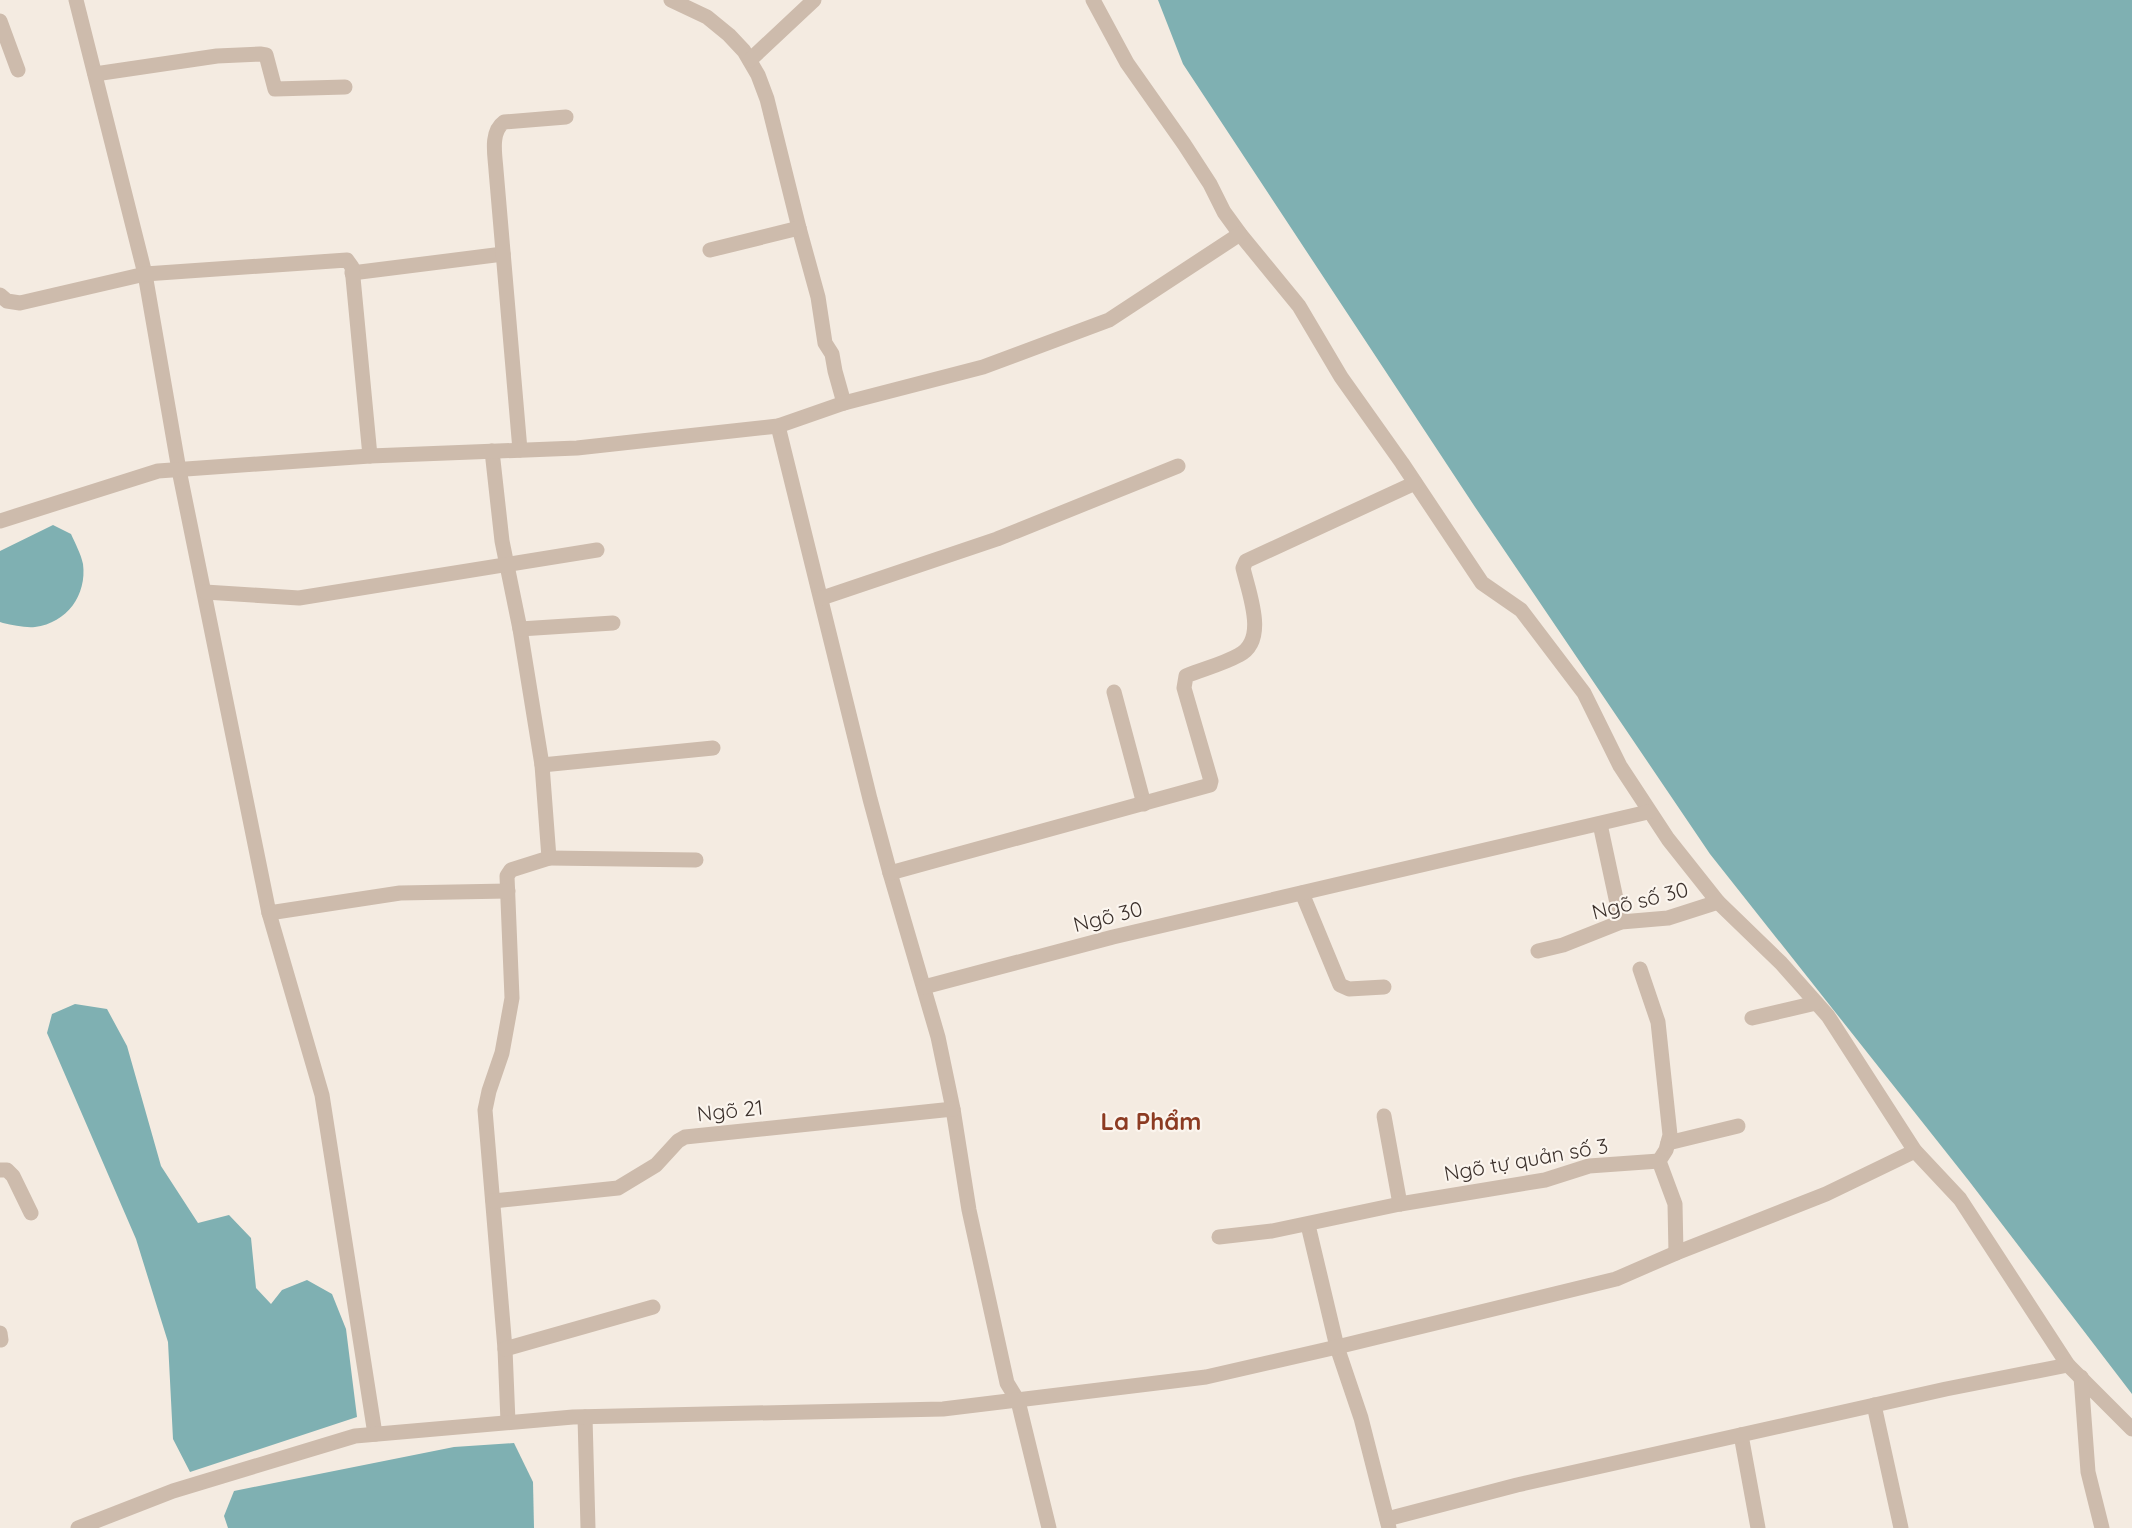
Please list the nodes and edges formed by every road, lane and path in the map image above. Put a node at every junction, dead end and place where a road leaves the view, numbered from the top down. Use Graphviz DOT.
graph roads {
  1 [pos="76,0"];
  2 [pos="671,0"];
  3 [pos="814,0"];
  4 [pos="1093,0"];
  5 [pos="0,21"];
  6 [pos="750,60"];
  7 [pos="18,70"];
  8 [pos="95,74"];
  9 [pos="345,87"];
  10 [pos="566,117"];
  11 [pos="799,228"];
  12 [pos="1240,234"];
  13 [pos="710,250"];
  14 [pos="503,254"];
  15 [pos="352,273"];
  16 [pos="145,274"];
  17 [pos="0,295"];
  18 [pos="844,403"];
  19 [pos="778,426"];
  20 [pos="520,450"];
  21 [pos="492,452"];
  22 [pos="370,456"];
  23 [pos="1178,466"];
  24 [pos="179,470"];
  25 [pos="1415,483"];
  26 [pos="0,521"];
  27 [pos="597,550"];
  28 [pos="507,564"];
  29 [pos="205,592"];
  30 [pos="822,598"];
  31 [pos="614,623"];
  32 [pos="520,629"];
  33 [pos="1114,692"];
  34 [pos="713,748"];
  35 [pos="542,765"];
  36 [pos="1144,804"];
  37 [pos="1648,812"];
  38 [pos="1600,824"];
  39 [pos="549,858"];
  40 [pos="696,860"];
  41 [pos="890,873"];
  42 [pos="508,891"];
  43 [pos="1302,893"];
  44 [pos="1718,902"];
  45 [pos="269,913"];
  46 [pos="1621,922"];
  47 [pos="1538,951"];
  48 [pos="1640,969"];
  49 [pos="924,987"];
  50 [pos="1384,987"];
  51 [pos="1816,1003"];
  52 [pos="1752,1018"];
  53 [pos="953,1108"];
  54 [pos="1384,1116"];
  55 [pos="1738,1126"];
  56 [pos="1668,1143"];
  57 [pos="1915,1151"];
  58 [pos="1659,1161"];
  59 [pos="0,1170"];
  60 [pos="493,1201"];
  61 [pos="1400,1204"];
  62 [pos="31,1213"];
  63 [pos="1308,1225"];
  64 [pos="1220,1237"];
  65 [pos="1676,1253"];
  66 [pos="653,1307"];
  67 [pos="1337,1347"];
  68 [pos="505,1349"];
  69 [pos="2068,1365"];
  70 [pos="2081,1377"];
  71 [pos="1018,1401"];
  72 [pos="1874,1405"];
  73 [pos="585,1417"];
  74 [pos="508,1422"];
  75 [pos="2132,1429"];
  76 [pos="375,1434"];
  77 [pos="1741,1435"];
  78 [pos="1388,1523"];
  79 [pos="78,1528"];
  80 [pos="588,1528"];
  81 [pos="1049,1528"];
  82 [pos="1758,1528"];
  83 [pos="1901,1528"];
  84 [pos="2102,1528"];
  1 -- 8 [label="street"];
  2 -- 6 [label="street"];
  3 -- 6 [label="street"];
  4 -- 12 [label="street"];
  5 -- 7 [label="street"];
  6 -- 11 [label="street"];
  8 -- 9 [label="street"];
  8 -- 16 [label="street"];
  10 -- 14 [label="street"];
  11 -- 13 [label="street"];
  11 -- 18 [label="street"];
  12 -- 18 [label="street"];
  12 -- 25 [label="street"];
  14 -- 15 [label="street"];
  14 -- 20 [label="street"];
  15 -- 16 [label="street"];
  15 -- 22 [label="street"];
  16 -- 17 [label="street"];
  16 -- 24 [label="street"];
  18 -- 19 [label="street"];
  19 -- 20 [label="street"];
  19 -- 30 [label="street"];
  20 -- 21 [label="street"];
  21 -- 22 [label="street"];
  21 -- 28 [label="street"];
  22 -- 24 [label="street"];
  23 -- 30 [label="street"];
  24 -- 26 [label="street"];
  24 -- 29 [label="street"];
  25 -- 36 [label="street"];
  25 -- 37 [label="street"];
  27 -- 28 [label="street"];
  28 -- 29 [label="street"];
  28 -- 32 [label="street"];
  29 -- 45 [label="street"];
  30 -- 41 [label="street"];
  31 -- 32 [label="street"];
  32 -- 35 [label="street"];
  33 -- 36 [label="street"];
  34 -- 35 [label="street"];
  35 -- 39 [label="street"];
  36 -- 41 [label="street"];
  37 -- 38 [label="street, Ngõ 30"];
  37 -- 44 [label="street"];
  38 -- 43 [label="street, Ngõ 30"];
  38 -- 46 [label="street"];
  39 -- 40 [label="street"];
  39 -- 42 [label="street"];
  41 -- 49 [label="street"];
  42 -- 45 [label="street"];
  42 -- 60 [label="street"];
  43 -- 49 [label="street, Ngõ 30"];
  43 -- 50 [label="street"];
  44 -- 46 [label="street, Ngõ số 30"];
  44 -- 51 [label="street"];
  45 -- 76 [label="street"];
  46 -- 47 [label="street, Ngõ số 30"];
  48 -- 56 [label="street"];
  49 -- 53 [label="street"];
  51 -- 52 [label="street"];
  51 -- 57 [label="street"];
  53 -- 60 [label="street, Ngõ 21"];
  53 -- 71 [label="street"];
  54 -- 61 [label="street"];
  55 -- 56 [label="street"];
  56 -- 58 [label="street"];
  57 -- 65 [label="street"];
  57 -- 69 [label="street"];
  58 -- 61 [label="street, Ngõ tự quản số 3"];
  58 -- 65 [label="street"];
  59 -- 62 [label="street"];
  60 -- 68 [label="street"];
  61 -- 63 [label="street, Ngõ tự quản số 3"];
  63 -- 64 [label="street, Ngõ tự quản số 3"];
  63 -- 67 [label="street"];
  65 -- 67 [label="street"];
  66 -- 68 [label="street"];
  67 -- 71 [label="street"];
  67 -- 78 [label="street"];
  68 -- 74 [label="street"];
  69 -- 70 [label="street"];
  69 -- 72 [label="street"];
  70 -- 75 [label="street"];
  70 -- 84 [label="street"];
  71 -- 73 [label="street"];
  71 -- 81 [label="street"];
  72 -- 77 [label="street"];
  72 -- 83 [label="street"];
  73 -- 74 [label="street"];
  73 -- 80 [label="street"];
  74 -- 76 [label="street"];
  76 -- 79 [label="street"];
  77 -- 78 [label="street"];
  77 -- 82 [label="street"];
}
